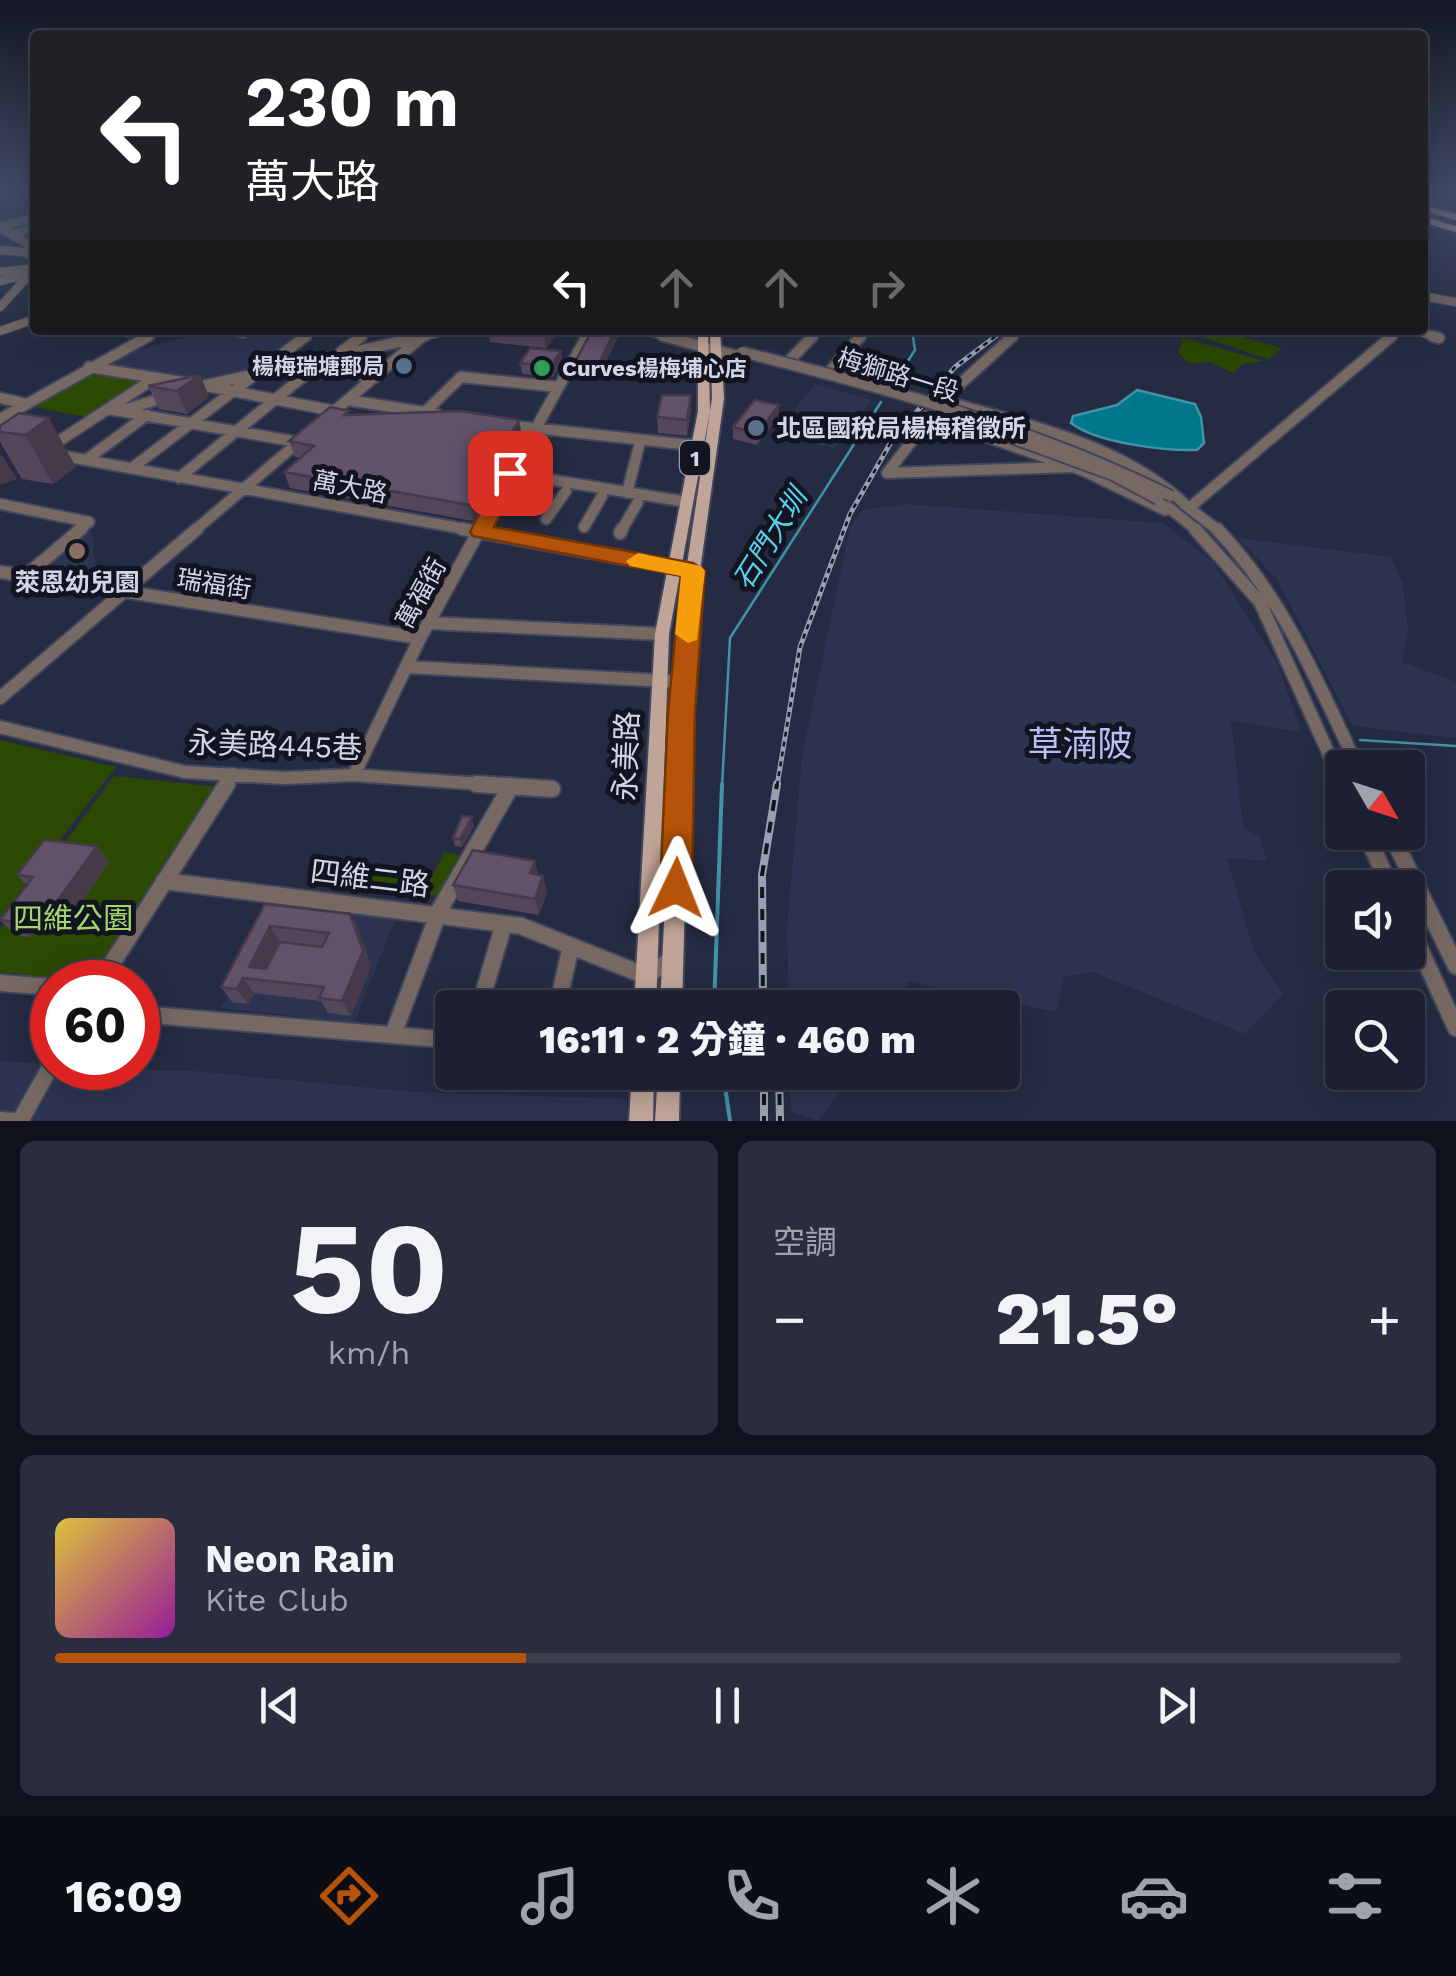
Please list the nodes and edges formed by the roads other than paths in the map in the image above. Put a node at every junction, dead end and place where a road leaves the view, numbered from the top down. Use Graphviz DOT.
graph roads {
  1 [pos="0,250"];
  2 [pos="30,255"];
  3 [pos="30,270"];
  4 [pos="30,271"];
  5 [pos="0,272"];
  6 [pos="30,274"];
  7 [pos="0,281"];
  8 [pos="30,286"];
  9 [pos="19,287"];
  10 [pos="1428,297"];
  11 [pos="1456,302"];
  12 [pos="0,307"];
  13 [pos="30,321"];
  14 [pos="0,331"];
  15 [pos="149,335"];
  16 [pos="307,335"];
  17 [pos="363,335"];
  18 [pos="422,335"];
  19 [pos="425,335"];
  20 [pos="587,335"];
  21 [pos="661,335"];
  22 [pos="706,335"];
  23 [pos="713,335"];
  24 [pos="813,335"];
  25 [pos="862,335"];
  26 [pos="1014,335"];
  27 [pos="1393,335"];
  28 [pos="1428,335"];
  29 [pos="1438,338"];
  30 [pos="712,348"];
  31 [pos="339,354"];
  32 [pos="274,360"];
  33 [pos="790,360"];
  34 [pos="300,363"];
  35 [pos="88,367"];
  36 [pos="319,367"];
  37 [pos="260,370"];
  38 [pos="831,370"];
  39 [pos="155,378"];
  40 [pos="374,378"];
  41 [pos="202,386"];
  42 [pos="559,387"];
  43 [pos="231,390"];
  44 [pos="0,398"];
  45 [pos="276,399"];
  46 [pos="347,400"];
  47 [pos="941,400"];
  48 [pos="27,404"];
  49 [pos="114,410"];
  50 [pos="335,410"];
  51 [pos="425,412"];
  52 [pos="147,415"];
  53 [pos="442,415"];
  54 [pos="927,416"];
  55 [pos="0,420"];
  56 [pos="188,422"];
  57 [pos="497,423"];
  58 [pos="536,429"];
  59 [pos="236,431"];
  60 [pos="298,442"];
  61 [pos="640,442"];
  62 [pos="703,448"];
  63 [pos="86,460"];
  64 [pos="132,468"];
  65 [pos="1079,469"];
  66 [pos="510,473"];
  67 [pos="179,478"];
  68 [pos="242,490"];
  69 [pos="566,491"];
  70 [pos="627,493"];
  71 [pos="602,496"];
  72 [pos="638,502"];
  73 [pos="687,502"];
  74 [pos="0,504"];
  75 [pos="1186,513"];
  76 [pos="546,519"];
  77 [pos="584,526"];
  78 [pos="481,532"];
  79 [pos="620,533"];
  80 [pos="673,568"];
  81 [pos="693,571"];
  82 [pos="0,572"];
  83 [pos="24,576"];
  84 [pos="123,592"];
  85 [pos="429,623"];
  86 [pos="662,634"];
  87 [pos="420,638"];
  88 [pos="406,668"];
  89 [pos="658,682"];
  90 [pos="684,682"];
  91 [pos="0,698"];
  92 [pos="0,727"];
  93 [pos="1327,750"];
  94 [pos="1350,750"];
  95 [pos="234,774"];
  96 [pos="354,775"];
  97 [pos="511,786"];
  98 [pos="552,789"];
  99 [pos="1399,850"];
  100 [pos="164,882"];
  101 [pos="438,913"];
  102 [pos="504,924"];
  103 [pos="572,946"];
  104 [pos="674,958"];
  105 [pos="114,960"];
  106 [pos="1425,960"];
  107 [pos="1456,966"];
  108 [pos="646,976"];
  109 [pos="0,983"];
  110 [pos="30,985"];
  111 [pos="484,990"];
  112 [pos="561,990"];
  113 [pos="646,990"];
  114 [pos="673,990"];
  115 [pos="160,1016"];
  116 [pos="1456,1028"];
  117 [pos="393,1035"];
  118 [pos="435,1039"];
  119 [pos="36,1090"];
  120 [pos="641,1090"];
  121 [pos="668,1090"];
  122 [pos="0,1120"];
  123 [pos="16,1121"];
  124 [pos="640,1121"];
  125 [pos="667,1121"];
  1 -- 2 [label="street"];
  3 -- 5 [label="street"];
  4 -- 7 [label="street"];
  6 -- 9 [label="street"];
  8 -- 9 [label="street"];
  9 -- 12 [label="street"];
  10 -- 11 [label="street"];
  13 -- 14 [label="street"];
  15 -- 35 [label="street"];
  16 -- 32 [label="street"];
  17 -- 31 [label="street"];
  18 -- 31 [label="street"];
  19 -- 40 [label="street"];
  20 -- 42 [label="street, 萬福街"];
  21 -- 30 [label="street, 梅獅路一段"];
  22 -- 30 [label="main road, 1"];
  23 -- 30 [label="main road, 1"];
  24 -- 33 [label="street"];
  25 -- 38 [label="street"];
  26 -- 47 [label="street"];
  27 -- 75 [label="street"];
  28 -- 29 [label="street"];
  30 -- 62 [label="main road, 1"];
  30 -- 75 [label="street, 梅獅路一段, bridge"];
  31 -- 34 [label="street"];
  31 -- 36 [label="street"];
  32 -- 34 [label="street"];
  32 -- 37 [label="street"];
  34 -- 36 [label="street"];
  34 -- 37 [label="street"];
  35 -- 39 [label="street"];
  35 -- 48 [label="street"];
  36 -- 40 [label="street"];
  36 -- 45 [label="street"];
  37 -- 41 [label="street"];
  37 -- 43 [label="street"];
  39 -- 41 [label="street"];
  39 -- 49 [label="street"];
  40 -- 46 [label="street"];
  41 -- 43 [label="street"];
  41 -- 49 [label="street"];
  42 -- 51 [label="street"];
  42 -- 58 [label="street, 萬福街"];
  43 -- 45 [label="street"];
  43 -- 56 [label="street"];
  44 -- 48 [label="street"];
  45 -- 50 [label="street"];
  45 -- 59 [label="street"];
  46 -- 50 [label="street"];
  46 -- 51 [label="street"];
  47 -- 54 [label="street"];
  47 -- 75 [label="street, 梅獅路一段"];
  48 -- 55 [label="street"];
  49 -- 52 [label="street"];
  49 -- 63 [label="street, 萬大路"];
  50 -- 60 [label="street"];
  51 -- 53 [label="street"];
  52 -- 56 [label="street"];
  52 -- 63 [label="street"];
  54 -- 65 [label="street, 梅獅路一段"];
  54 -- 65 [label="street"];
  56 -- 59 [label="street"];
  56 -- 64 [label="street"];
  57 -- 58 [label="street"];
  58 -- 61 [label="street"];
  58 -- 66 [label="street, 萬福街"];
  59 -- 60 [label="street"];
  59 -- 67 [label="street"];
  60 -- 68 [label="street"];
  61 -- 62 [label="street"];
  61 -- 70 [label="street"];
  62 -- 73 [label="main road, 1"];
  62 -- 81 [label="main road, 1"];
  63 -- 64 [label="street, 萬大路"];
  64 -- 67 [label="street, 萬大路"];
  65 -- 75 [label="street, 梅獅路一段"];
  66 -- 70 [label="street"];
  66 -- 78 [label="street, 萬福街"];
  67 -- 68 [label="street, 萬大路"];
  68 -- 78 [label="street, 萬大路"];
  68 -- 84 [label="street"];
  69 -- 76 [label="street"];
  70 -- 73 [label="street"];
  71 -- 77 [label="street"];
  72 -- 79 [label="street"];
  73 -- 80 [label="main road, 1"];
  74 -- 83 [label="street"];
  75 -- 93 [label="street, 梅獅路一段"];
  75 -- 94 [label="street, 梅獅路一段"];
  78 -- 80 [label="street, 萬大路"];
  78 -- 85 [label="street, 萬福街"];
  80 -- 81 [label="street, 萬大路"];
  80 -- 86 [label="main road, 永美路 / 1"];
  81 -- 90 [label="main road, 永美路 / 1"];
  82 -- 83 [label="street, 瑞福街"];
  83 -- 84 [label="street, 瑞福街"];
  84 -- 87 [label="street, 瑞福街"];
  84 -- 91 [label="street"];
  85 -- 86 [label="street"];
  85 -- 87 [label="street, 萬福街"];
  86 -- 89 [label="main road, 永美路 / 1"];
  87 -- 88 [label="street, 萬福街"];
  88 -- 89 [label="street"];
  88 -- 96 [label="street, 萬福街"];
  89 -- 90 [label="street"];
  89 -- 108 [label="main road, 永美路 / 1"];
  90 -- 104 [label="main road, 永美路 / 1"];
  92 -- 95 [label="street, 永美路445巷"];
  95 -- 96 [label="street, 永美路445巷"];
  95 -- 100 [label="street"];
  96 -- 97 [label="street, 永美路445巷"];
  97 -- 98 [label="street, 永美路445巷"];
  97 -- 101 [label="street"];
  99 -- 107 [label="street"];
  100 -- 101 [label="street, 四維二路"];
  100 -- 105 [label="street"];
  101 -- 102 [label="street, 四維二路"];
  101 -- 117 [label="street"];
  102 -- 103 [label="street, 四維二路"];
  102 -- 111 [label="street"];
  103 -- 108 [label="street, 四維二路"];
  103 -- 112 [label="street"];
  104 -- 108 [label="street"];
  104 -- 114 [label="main road, 永美路 / 1"];
  106 -- 116 [label="street"];
  108 -- 113 [label="main road, 永美路 / 1"];
  109 -- 110 [label="street"];
  115 -- 117 [label="street"];
  117 -- 118 [label="street"];
  119 -- 123 [label="street"];
  120 -- 124 [label="main road"];
  121 -- 125 [label="main road"];
  122 -- 123 [label="street"];
}
